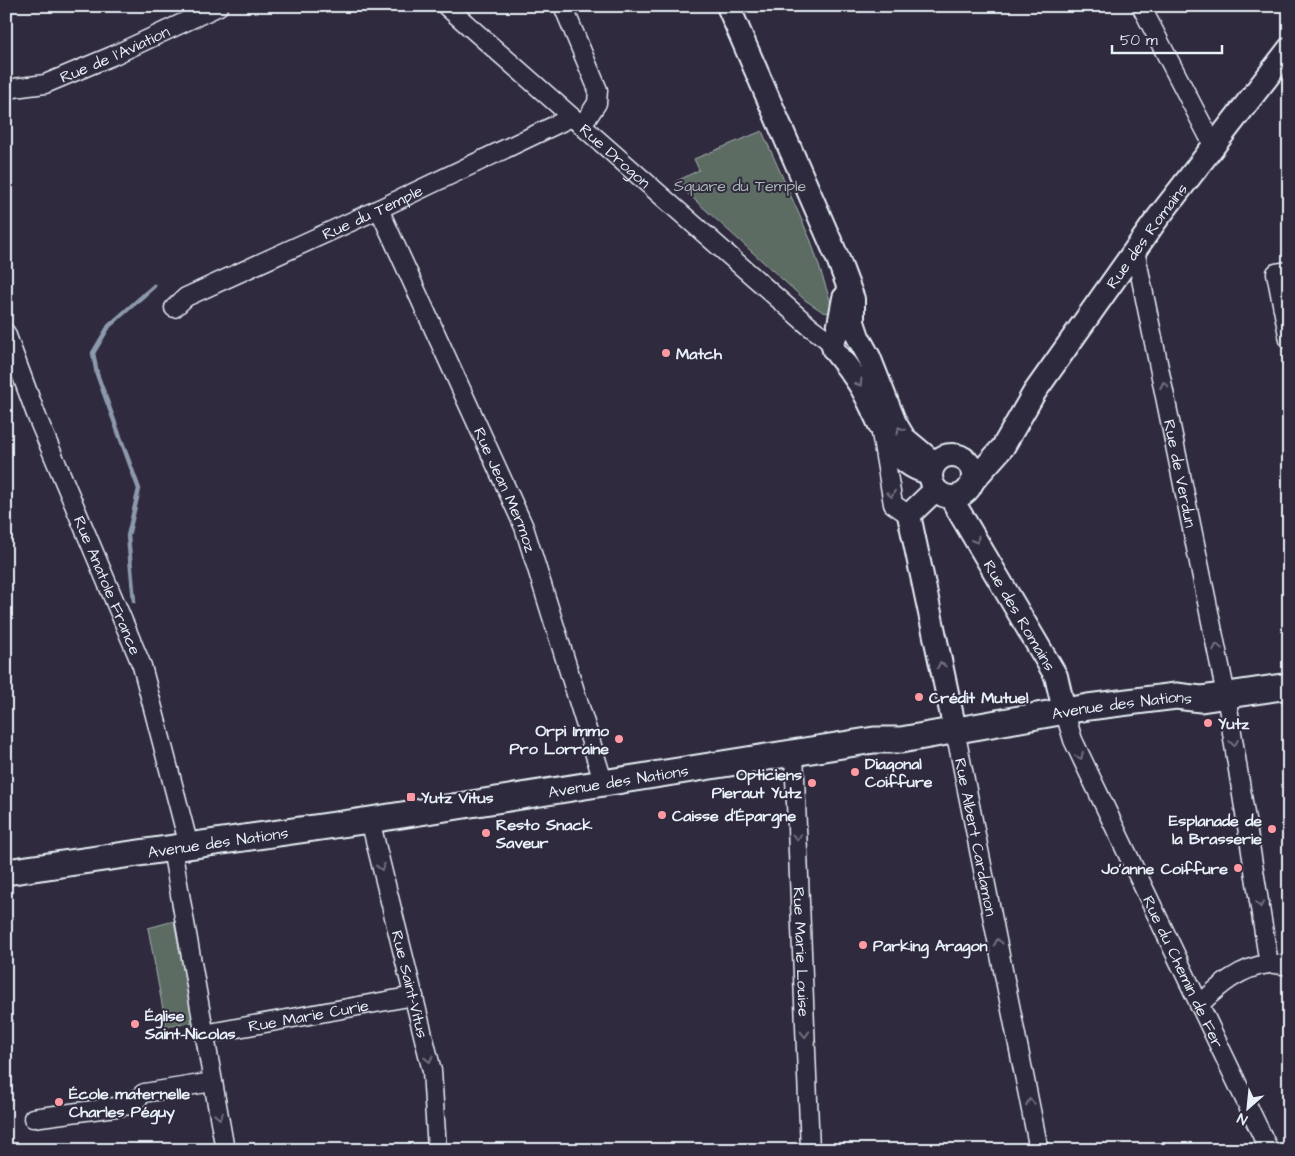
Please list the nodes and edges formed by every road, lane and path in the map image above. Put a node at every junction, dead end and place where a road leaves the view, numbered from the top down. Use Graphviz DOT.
graph roads {
  1 [pos="219,6"];
  2 [pos="446,6"];
  3 [pos="563,6"];
  4 [pos="728,6"];
  5 [pos="1141,6"];
  6 [pos="1289,49"];
  7 [pos="6,89"];
  8 [pos="577,121"];
  9 [pos="1214,145"];
  10 [pos="379,209"];
  11 [pos="1135,250"];
  12 [pos="1289,271"];
  13 [pos="174,308"];
  14 [pos="6,333"];
  15 [pos="843,337"];
  16 [pos="1289,340"];
  17 [pos="1013,427"];
  18 [pos="880,430"];
  19 [pos="964,459"];
  20 [pos="938,481"];
  21 [pos="973,481"];
  22 [pos="909,515"];
  23 [pos="1289,686"];
  24 [pos="1226,695"];
  25 [pos="1064,710"];
  26 [pos="955,730"];
  27 [pos="794,753"];
  28 [pos="603,781"];
  29 [pos="370,820"];
  30 [pos="181,847"];
  31 [pos="6,872"];
  32 [pos="1269,964"];
  33 [pos="1289,965"];
  34 [pos="414,996"];
  35 [pos="1199,1005"];
  36 [pos="204,1034"];
  37 [pos="213,1082"];
  38 [pos="33,1118"];
  39 [pos="225,1150"];
  40 [pos="438,1150"];
  41 [pos="810,1150"];
  42 [pos="1039,1150"];
  43 [pos="1269,1150"];
  1 -- 7 [label="street, Rue de l'Aviation"];
  2 -- 8 [label="street, Rue Drogon"];
  3 -- 8 [label="street"];
  4 -- 15 [label="street"];
  5 -- 9 [label="street"];
  6 -- 9 [label="street, Rue des Romains"];
  8 -- 10 [label="street, Rue du Temple"];
  8 -- 15 [label="street, Rue Drogon"];
  9 -- 11 [label="street, Rue des Romains"];
  10 -- 13 [label="street, Rue du Temple"];
  10 -- 28 [label="street, Rue Jean Mermoz"];
  11 -- 17 [label="street, Rue des Romains"];
  24 -- 11 [label="street, Rue de Verdun, one-way"];
  12 -- 16 [label="street"];
  14 -- 30 [label="street, Rue Anatole France"];
  15 -- 18 [label="street, one-way"];
  20 -- 15 [label="street, Rue des Romains, one-way"];
  17 -- 19 [label="street, Rue des Romains"];
  17 -- 21 [label="street, Rue des Romains"];
  18 -- 20 [label="street"];
  18 -- 22 [label="street, one-way"];
  19 -- 20 [label="street"];
  19 -- 21 [label="street"];
  20 -- 21 [label="street, Rue des Romains"];
  20 -- 22 [label="street, Rue des Romains"];
  20 -- 25 [label="street, Rue des Romains, one-way"];
  26 -- 22 [label="street, one-way"];
  23 -- 24 [label="main road, Avenue des Nations"];
  24 -- 25 [label="main road, Avenue des Nations"];
  24 -- 32 [label="street, one-way"];
  25 -- 26 [label="main road, Avenue des Nations"];
  25 -- 35 [label="street, Rue du Chemin de Fer, one-way"];
  26 -- 27 [label="main road, Avenue des Nations"];
  42 -- 26 [label="street, Rue Albert Cardamon, one-way"];
  27 -- 28 [label="main road, Avenue des Nations"];
  27 -- 41 [label="street, Rue Marie Louise, one-way"];
  28 -- 29 [label="main road, Avenue des Nations"];
  29 -- 30 [label="main road, Avenue des Nations"];
  29 -- 34 [label="street, Rue Saint-Vitus, one-way"];
  30 -- 31 [label="main road, Avenue des Nations"];
  30 -- 36 [label="street, Rue Anatole France"];
  32 -- 33 [label="street"];
  32 -- 35 [label="street"];
  34 -- 36 [label="street, Rue Marie Curie"];
  34 -- 40 [label="street, Rue Saint-Vitus, one-way"];
  35 -- 43 [label="street, Rue du Chemin de Fer"];
  36 -- 37 [label="street, Rue Anatole France"];
  37 -- 38 [label="street"];
  37 -- 39 [label="street, Rue Anatole France, one-way"];
}
